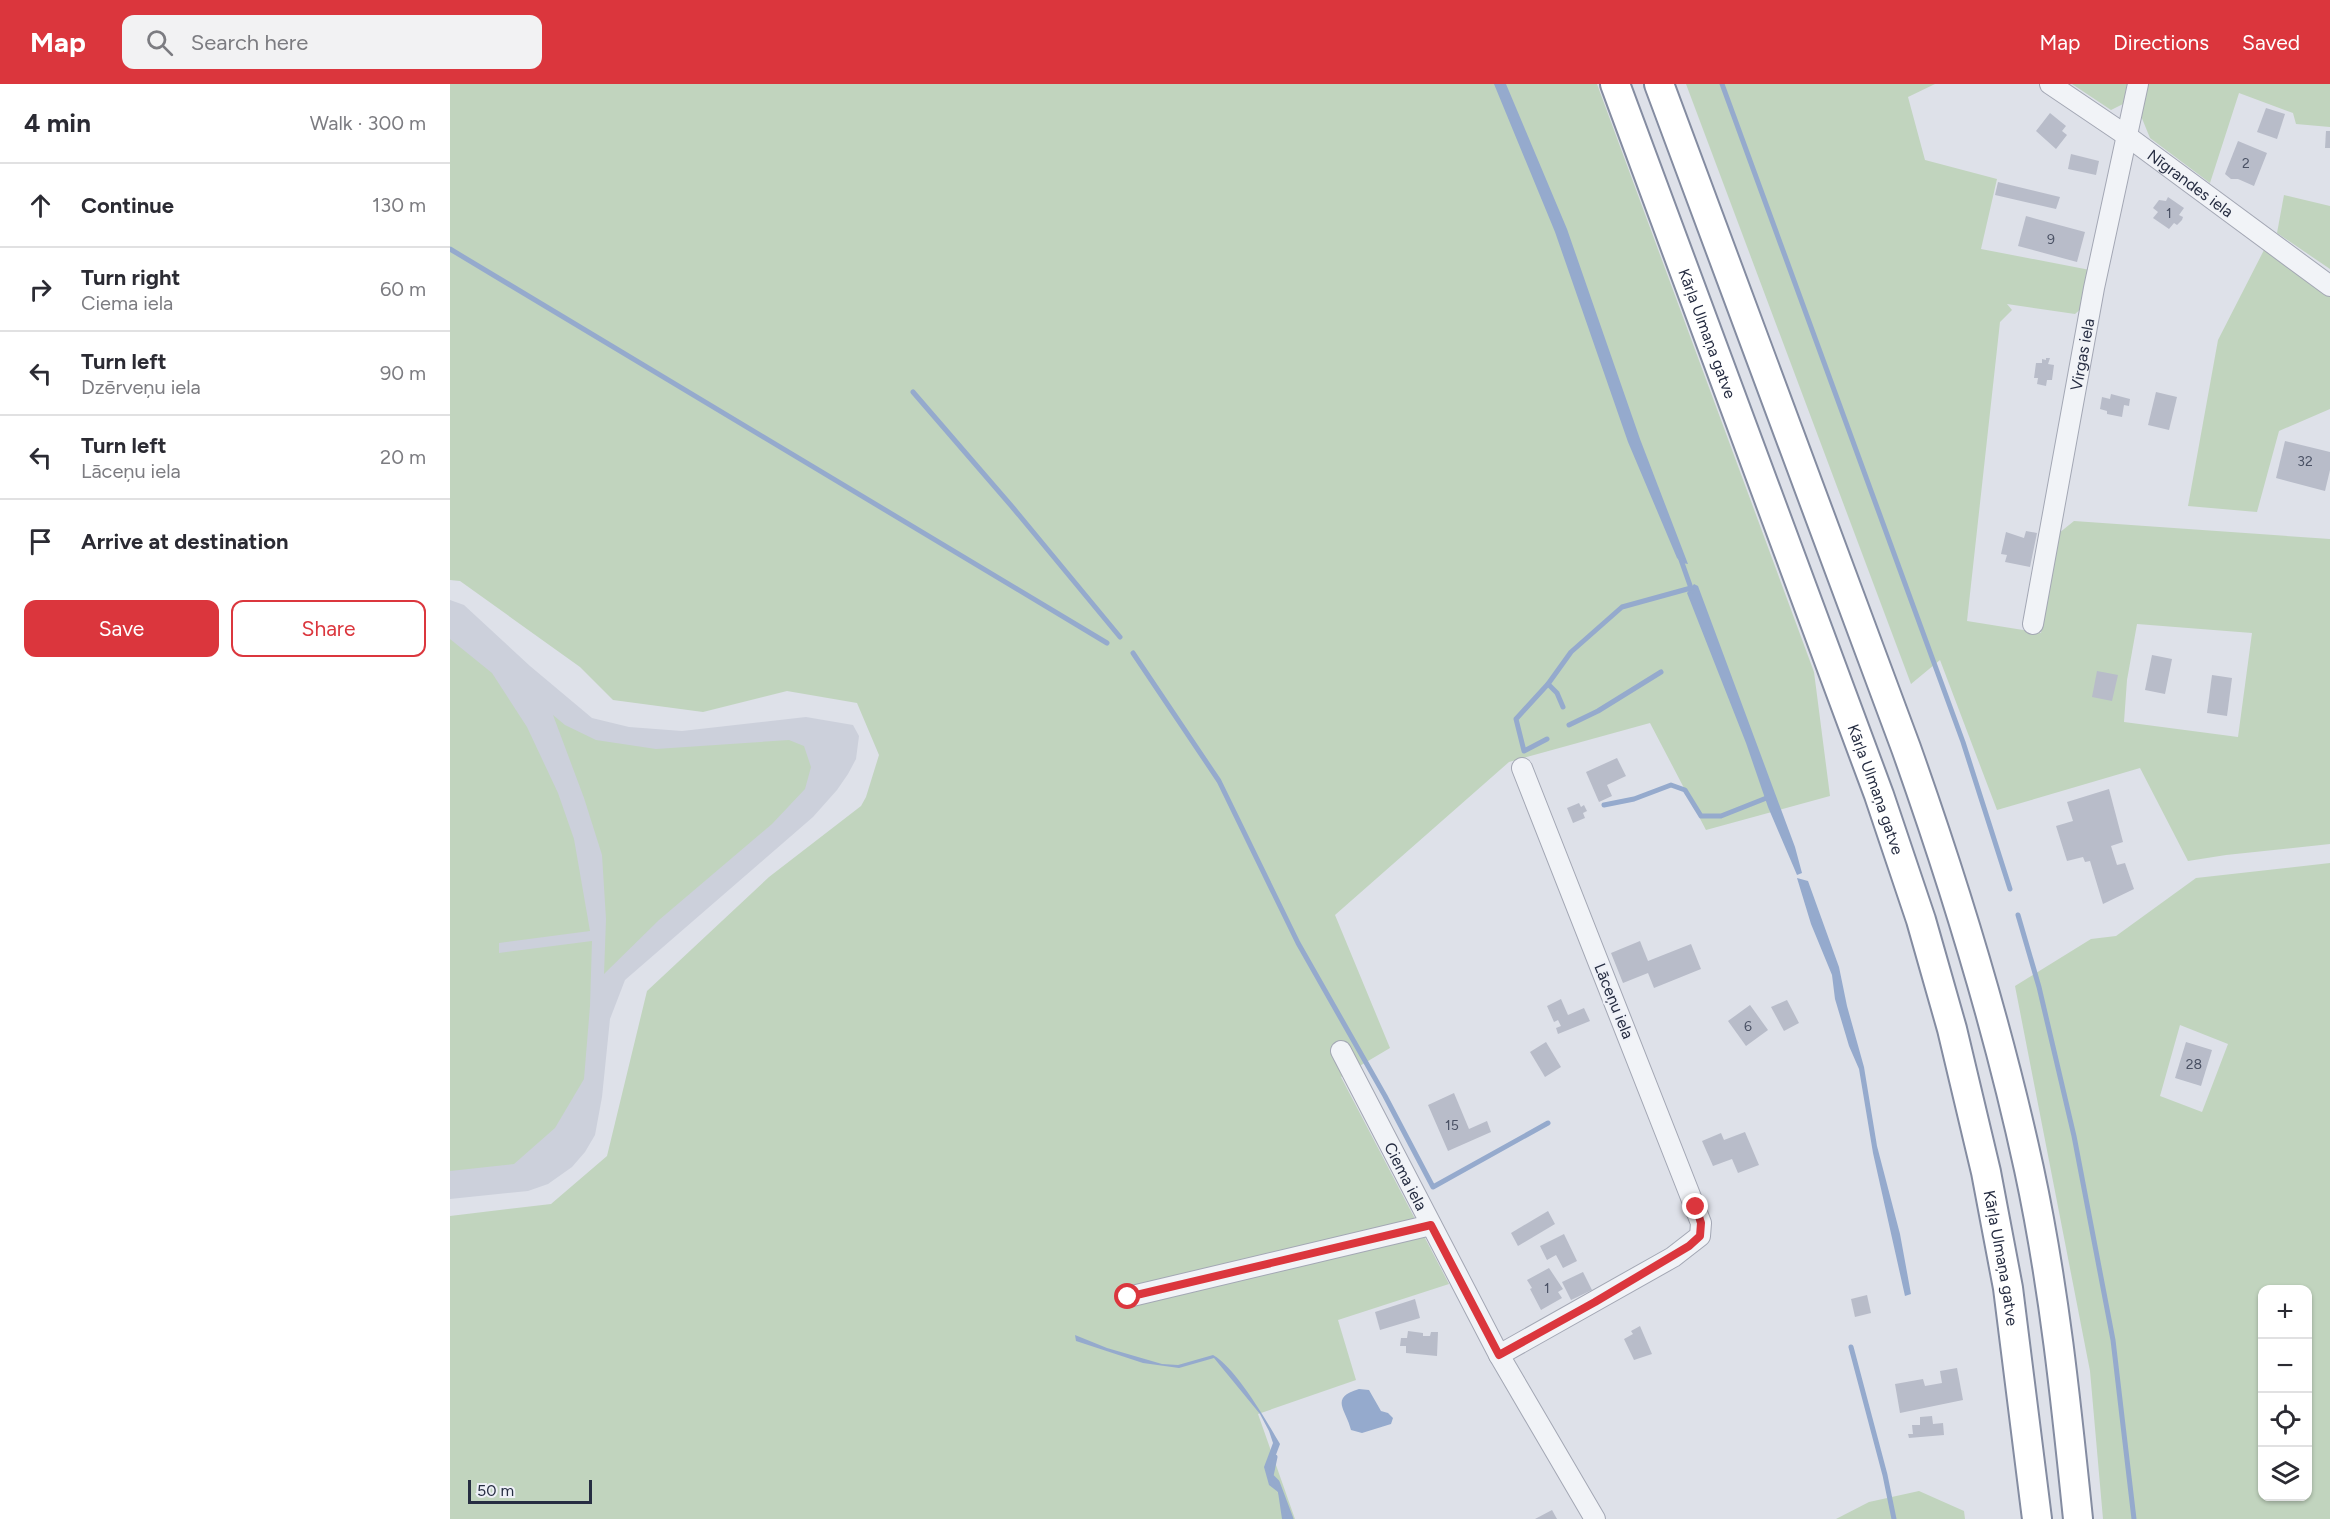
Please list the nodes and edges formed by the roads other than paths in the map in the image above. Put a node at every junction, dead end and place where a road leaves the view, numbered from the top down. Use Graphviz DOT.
graph roads {
  1 [pos="1615,84"];
  2 [pos="1659,84"];
  3 [pos="2050,84"];
  4 [pos="2138,84"];
  5 [pos="2127,136"];
  6 [pos="2330,286"];
  7 [pos="2033,624"];
  8 [pos="1522,768"];
  9 [pos="1341,1052"];
  10 [pos="1431,1225"];
  11 [pos="1128,1297"];
  12 [pos="1499,1355"];
  13 [pos="1594,1519"];
  14 [pos="2037,1519"];
  15 [pos="2079,1519"];
  1 -- 14 [label="highway, Kārļa Ulmaņa gatve"];
  2 -- 15 [label="highway"];
  3 -- 5 [label="street, Nīgrandes iela"];
  4 -- 5 [label="street, Virgas iela"];
  5 -- 6 [label="street, Nīgrandes iela"];
  5 -- 7 [label="street, Virgas iela"];
  8 -- 12 [label="street, Lāceņu iela"];
  9 -- 10 [label="street, Ciema iela"];
  10 -- 11 [label="street"];
  10 -- 12 [label="street, Ciema iela"];
  12 -- 13 [label="street, Ciema iela"];
}
